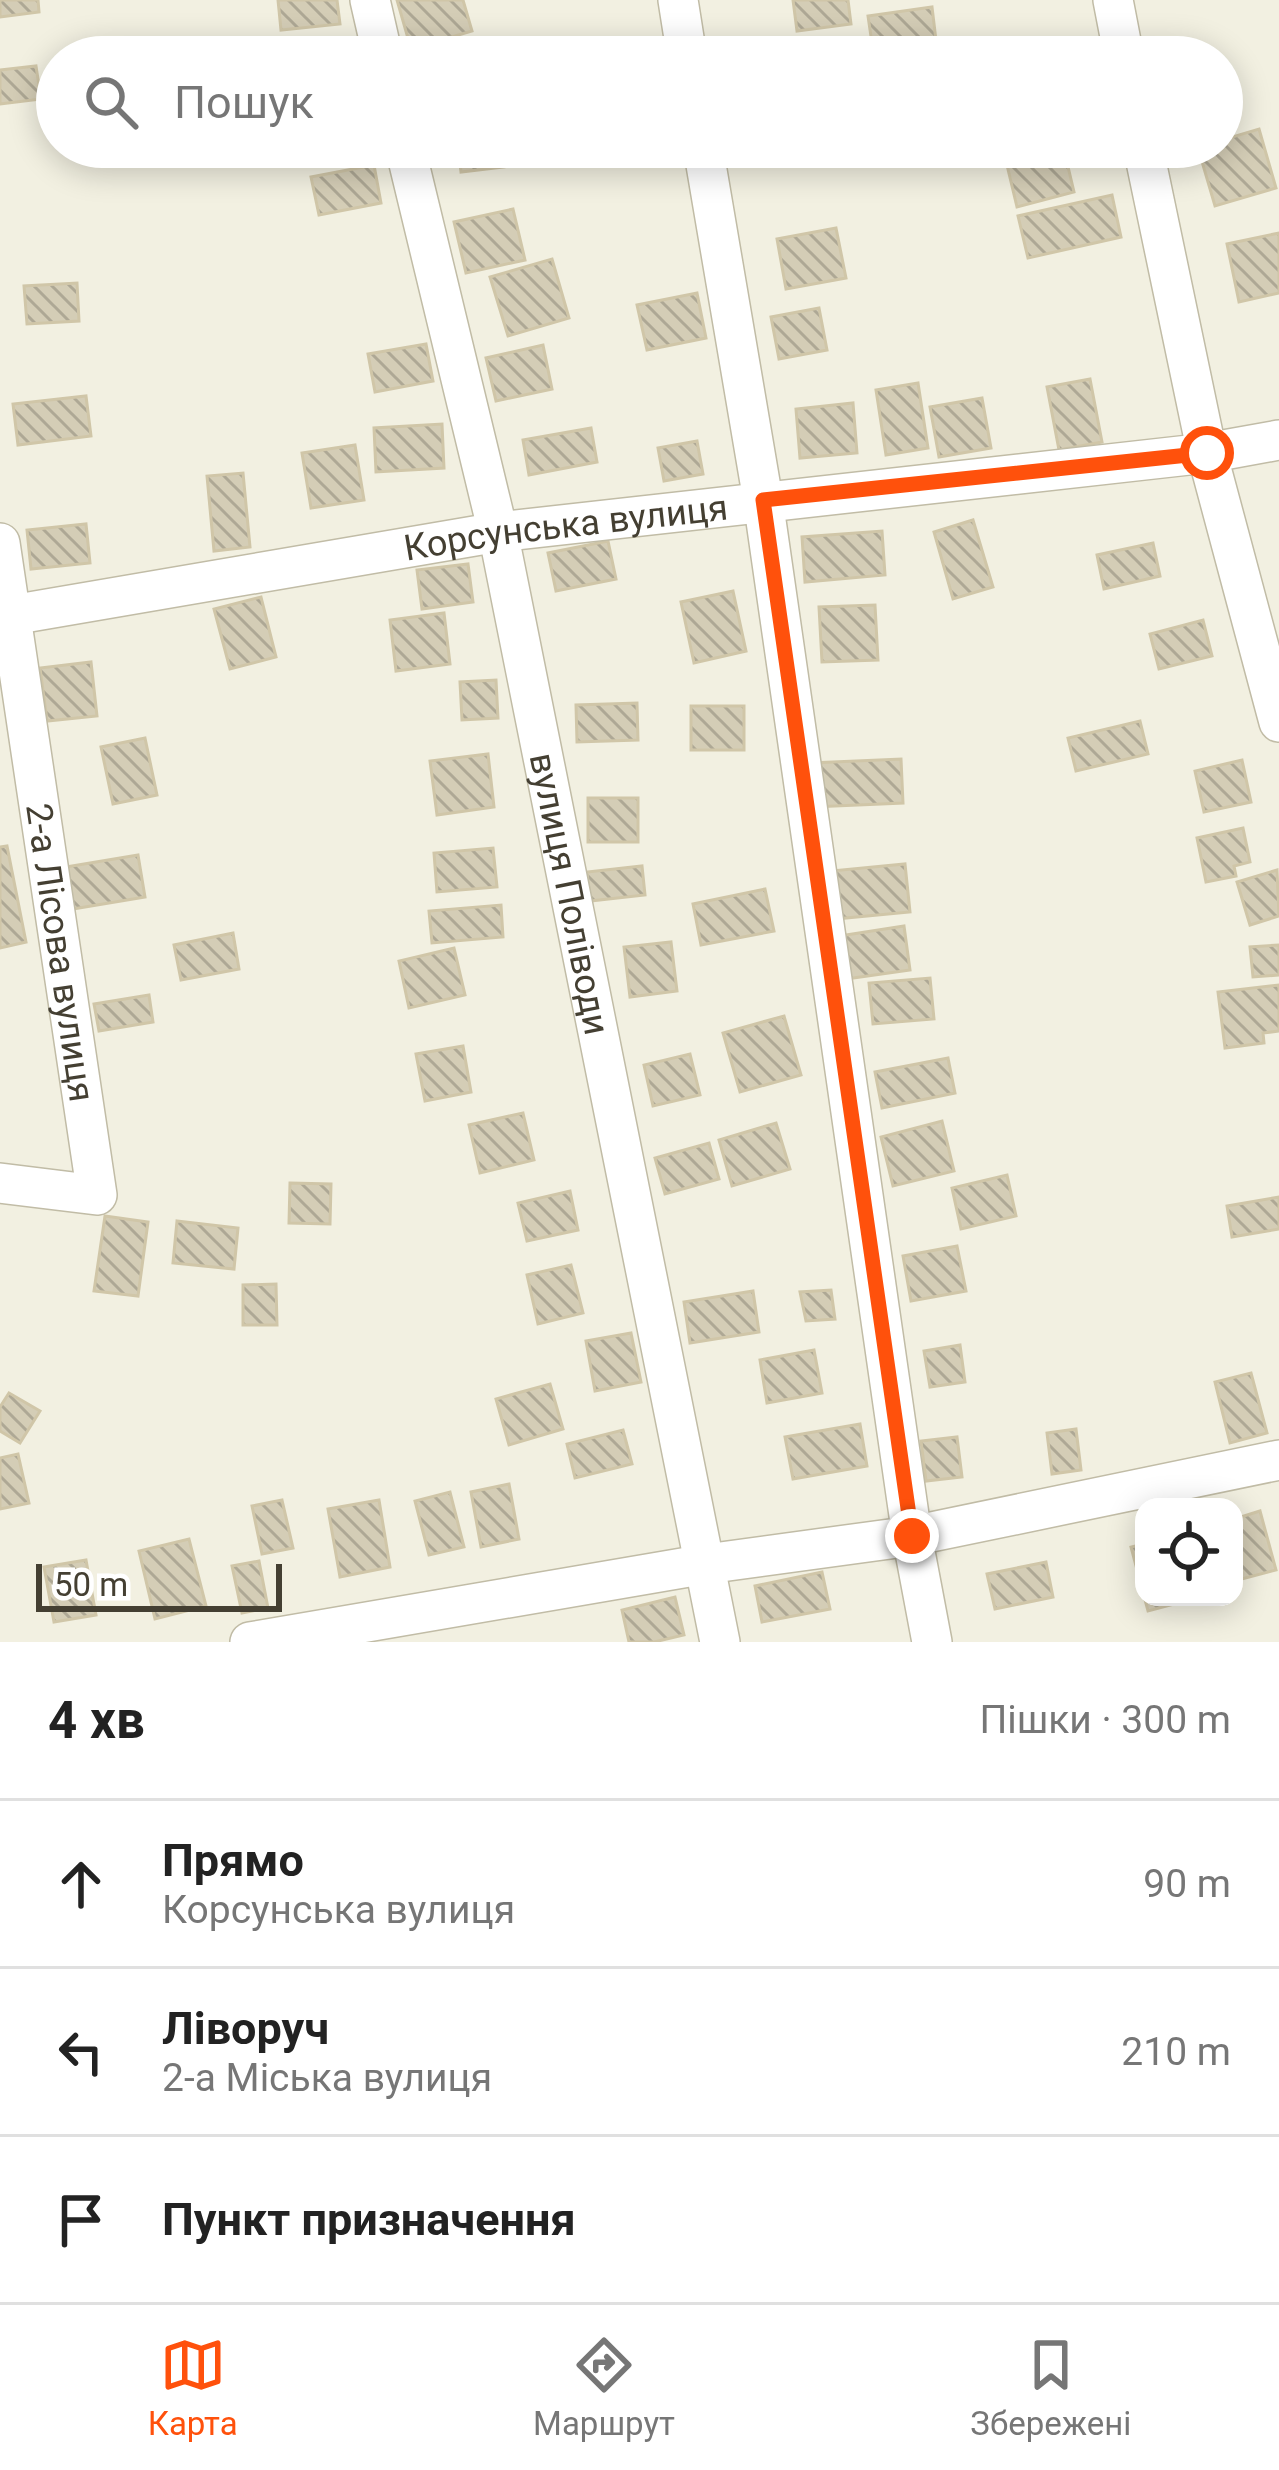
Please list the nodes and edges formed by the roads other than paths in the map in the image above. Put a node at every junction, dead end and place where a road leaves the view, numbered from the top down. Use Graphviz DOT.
graph roads {
  1 [pos="370,0"];
  2 [pos="1112,0"];
  3 [pos="676,2"];
  4 [pos="378,36"];
  5 [pos="683,36"];
  6 [pos="1120,36"];
  7 [pos="410,168"];
  8 [pos="707,168"];
  9 [pos="1147,168"];
  10 [pos="1279,440"];
  11 [pos="1207,453"];
  12 [pos="763,500"];
  13 [pos="498,532"];
  14 [pos="0,543"];
  15 [pos="5,616"];
  16 [pos="1279,722"];
  17 [pos="0,1184"];
  18 [pos="1279,1460"];
  19 [pos="912,1536"];
  20 [pos="706,1564"];
  21 [pos="250,1642"];
  22 [pos="721,1642"];
  23 [pos="932,1642"];
  1 -- 4 [label="street"];
  2 -- 6 [label="street"];
  3 -- 5 [label="street"];
  7 -- 13 [label="street, вулиця Поліводи"];
  8 -- 12 [label="street"];
  9 -- 11 [label="street"];
  10 -- 11 [label="street, Корсунська вулиця"];
  11 -- 12 [label="street, Корсунська вулиця"];
  11 -- 16 [label="street"];
  12 -- 13 [label="street, Корсунська вулиця"];
  12 -- 19 [label="street"];
  13 -- 15 [label="street, Корсунська вулиця"];
  13 -- 20 [label="street, вулиця Поліводи"];
  14 -- 15 [label="street, 2-а Лісова вулиця"];
  15 -- 17 [label="street, 2-а Лісова вулиця"];
  18 -- 19 [label="street"];
  19 -- 20 [label="street"];
  19 -- 23 [label="street"];
  20 -- 21 [label="street"];
  20 -- 22 [label="street, вулиця Поліводи"];
}
